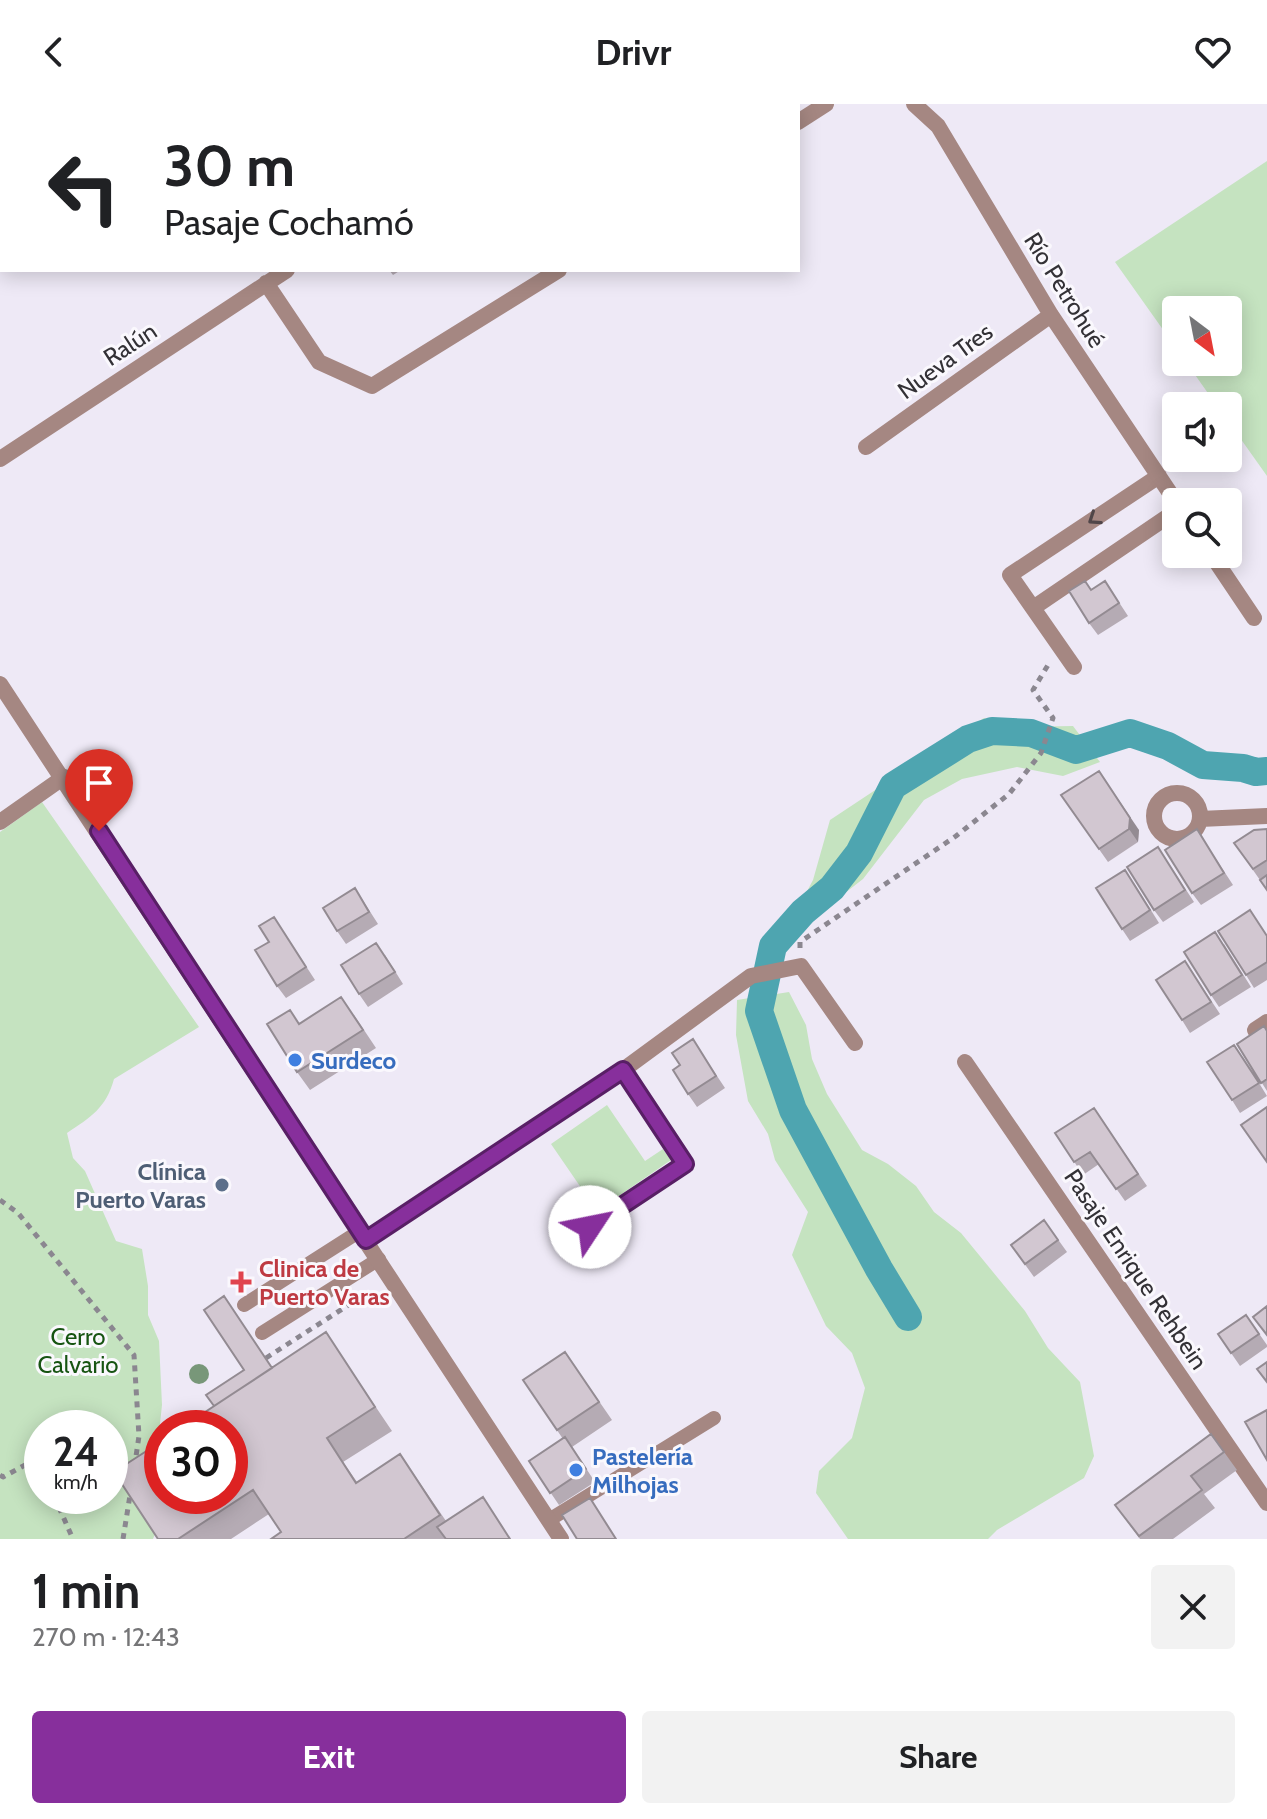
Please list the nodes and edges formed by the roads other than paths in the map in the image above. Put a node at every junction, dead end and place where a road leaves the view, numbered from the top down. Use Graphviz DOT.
graph roads {
  1 [pos="826,104"];
  2 [pos="914,104"];
  3 [pos="800,121"];
  4 [pos="284,272"];
  5 [pos="556,272"];
  6 [pos="266,283"];
  7 [pos="1051,315"];
  8 [pos="866,447"];
  9 [pos="0,459"];
  10 [pos="1159,476"];
  11 [pos="1167,488"];
  12 [pos="1162,520"];
  13 [pos="1220,568"];
  14 [pos="1033,608"];
  15 [pos="1254,618"];
  16 [pos="1074,667"];
  17 [pos="0,684"];
  18 [pos="64,777"];
  19 [pos="1267,816"];
  20 [pos="1200,819"];
  21 [pos="0,822"];
  22 [pos="855,1043"];
  23 [pos="965,1062"];
  24 [pos="623,1070"];
  25 [pos="590,1227"];
  26 [pos="363,1236"];
  27 [pos="379,1259"];
  28 [pos="244,1305"];
  29 [pos="262,1333"];
  30 [pos="714,1418"];
  31 [pos="1267,1503"];
  32 [pos="549,1520"];
  33 [pos="561,1539"];
  1 -- 3 [label="street"];
  2 -- 7 [label="street, Río Petrohué"];
  4 -- 6 [label="street, Ralún"];
  5 -- 6 [label="street"];
  6 -- 9 [label="street, Ralún"];
  7 -- 8 [label="street, Nueva Tres"];
  7 -- 10 [label="street, Río Petrohué"];
  10 -- 11 [label="street, Río Petrohué"];
  10 -- 14 [label="street, one-way"];
  12 -- 14 [label="street"];
  13 -- 15 [label="street"];
  14 -- 16 [label="street"];
  17 -- 18 [label="street"];
  18 -- 21 [label="street"];
  18 -- 26 [label="street"];
  19 -- 20 [label="street"];
  22 -- 24 [label="street"];
  23 -- 31 [label="street, Pasaje Enrique Rehbein"];
  24 -- 25 [label="street"];
  24 -- 26 [label="street"];
  26 -- 27 [label="street"];
  26 -- 28 [label="lane"];
  27 -- 29 [label="lane"];
  27 -- 32 [label="street"];
  30 -- 32 [label="lane"];
  32 -- 33 [label="street"];
}
